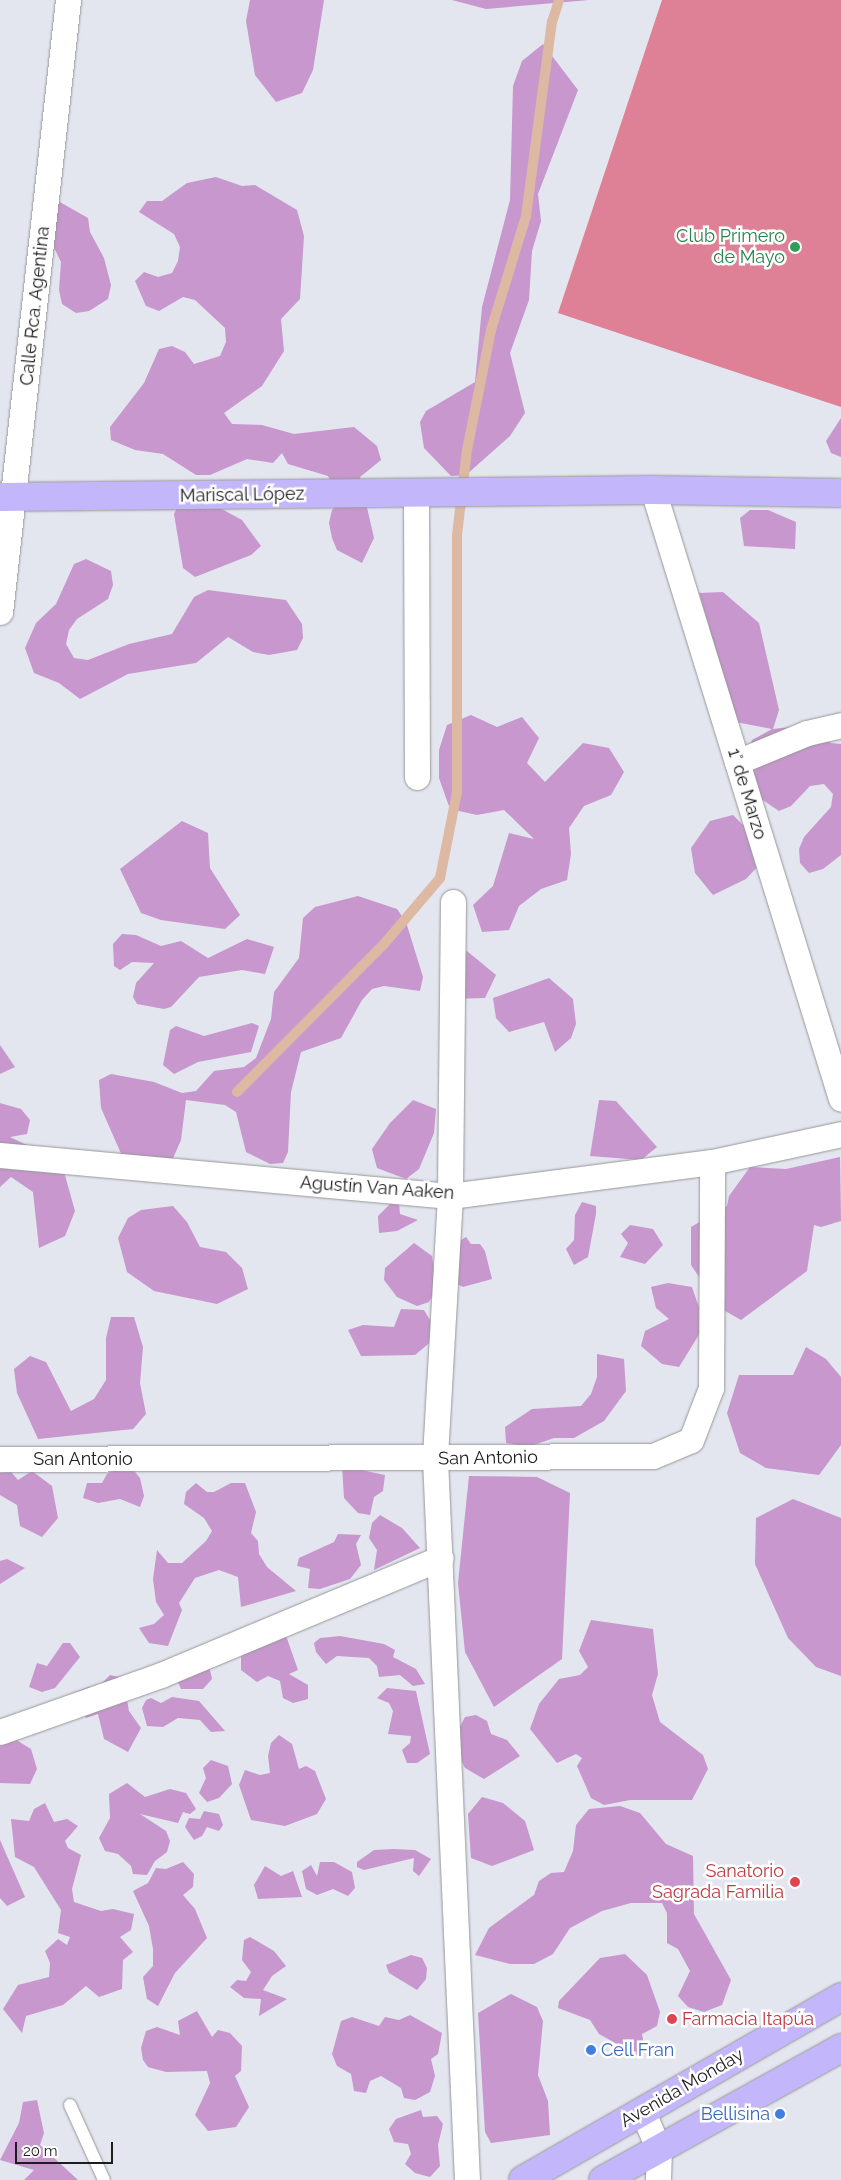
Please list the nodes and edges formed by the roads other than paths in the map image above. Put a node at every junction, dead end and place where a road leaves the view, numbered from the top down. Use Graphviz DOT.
graph roads {
  1 [pos="68,0"];
  2 [pos="653,490"];
  3 [pos="428,493"];
  4 [pos="841,493"];
  5 [pos="8,497"];
  6 [pos="0,612"];
  7 [pos="841,725"];
  8 [pos="737,762"];
  9 [pos="417,776"];
  10 [pos="453,902"];
  11 [pos="841,1099"];
  12 [pos="841,1134"];
  13 [pos="0,1155"];
  14 [pos="712,1162"];
  15 [pos="450,1196"];
  16 [pos="0,1459"];
  17 [pos="435,1459"];
  18 [pos="441,1558"];
  19 [pos="0,1732"];
  20 [pos="841,1997"];
  21 [pos="841,2048"];
  22 [pos="70,2105"];
  23 [pos="642,2110"];
  24 [pos="659,2150"];
  25 [pos="104,2180"];
  26 [pos="467,2180"];
  27 [pos="523,2180"];
  28 [pos="603,2180"];
  29 [pos="658,2180"];
  1 -- 5 [label="street, Calle Rca. Agentina"];
  2 -- 3 [label="street, Mariscal López"];
  2 -- 4 [label="street, Mariscal López"];
  2 -- 8 [label="street, 1° de Marzo"];
  3 -- 5 [label="street, Mariscal López"];
  3 -- 9 [label="street"];
  5 -- 6 [label="street, Calle Rca. Agentina"];
  7 -- 8 [label="street"];
  8 -- 11 [label="street, 1° de Marzo"];
  10 -- 15 [label="street"];
  12 -- 14 [label="street, Agustín Van Aaken"];
  13 -- 15 [label="street, Agustín Van Aaken"];
  14 -- 15 [label="street, Agustín Van Aaken"];
  14 -- 17 [label="street, San Antonio"];
  15 -- 17 [label="street"];
  16 -- 17 [label="street, San Antonio"];
  17 -- 18 [label="street"];
  18 -- 19 [label="street"];
  18 -- 26 [label="street"];
  20 -- 23 [label="street, Avenida Monday"];
  21 -- 24 [label="street"];
  22 -- 25 [label="lane"];
  23 -- 24 [label="street"];
  23 -- 27 [label="street, Avenida Monday"];
  24 -- 28 [label="street"];
  24 -- 29 [label="street"];
}
